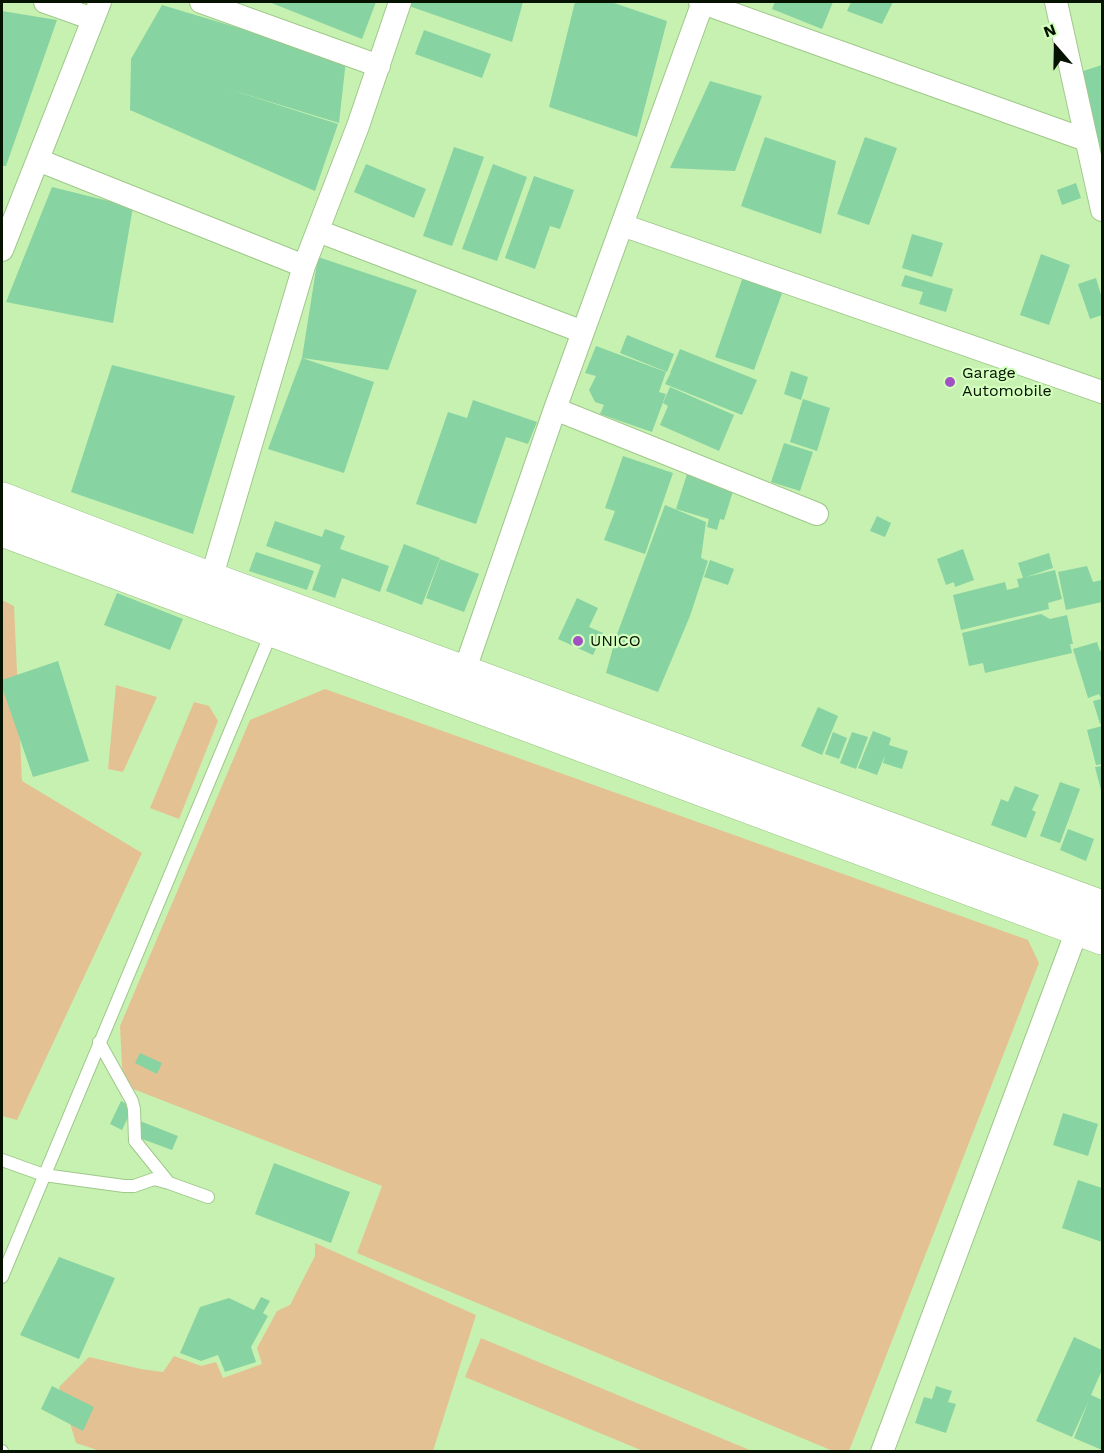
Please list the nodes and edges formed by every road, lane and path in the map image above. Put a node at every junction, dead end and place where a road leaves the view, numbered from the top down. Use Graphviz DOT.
graph roads {
  1 [pos="45,2"];
  2 [pos="201,2"];
  3 [pos="400,2"];
  4 [pos="702,2"];
  5 [pos="1056,2"];
  6 [pos="96,10"];
  7 [pos="380,66"];
  8 [pos="1086,140"];
  9 [pos="38,160"];
  10 [pos="1102,210"];
  11 [pos="622,225"];
  12 [pos="318,231"];
  13 [pos="2,250"];
  14 [pos="304,266"];
  15 [pos="583,332"];
  16 [pos="1102,392"];
  17 [pos="555,409"];
  18 [pos="2,498"];
  19 [pos="816,514"];
  20 [pos="2,530"];
  21 [pos="211,579"];
  22 [pos="272,630"];
  23 [pos="464,672"];
  24 [pos="1093,919"];
  25 [pos="99,1042"];
  26 [pos="2,1160"];
  27 [pos="44,1175"];
  28 [pos="169,1183"];
  29 [pos="208,1197"];
  30 [pos="2,1277"];
  31 [pos="882,1452"];
  1 -- 6 [label="street"];
  2 -- 7 [label="street"];
  3 -- 7 [label="street"];
  4 -- 8 [label="street"];
  4 -- 11 [label="street"];
  5 -- 8 [label="street"];
  6 -- 9 [label="street"];
  7 -- 12 [label="street"];
  8 -- 10 [label="street"];
  9 -- 13 [label="street"];
  9 -- 14 [label="street"];
  11 -- 15 [label="street"];
  11 -- 16 [label="street"];
  12 -- 14 [label="street"];
  12 -- 15 [label="street"];
  14 -- 21 [label="street"];
  15 -- 17 [label="street"];
  17 -- 19 [label="street"];
  17 -- 23 [label="street"];
  18 -- 21 [label="main road"];
  20 -- 22 [label="main road"];
  21 -- 23 [label="main road"];
  22 -- 24 [label="main road"];
  22 -- 25 [label="lane"];
  23 -- 24 [label="main road"];
  24 -- 31 [label="street"];
  25 -- 27 [label="lane"];
  25 -- 28 [label="lane"];
  26 -- 27 [label="lane"];
  27 -- 28 [label="lane"];
  27 -- 30 [label="lane"];
  28 -- 29 [label="lane"];
}
